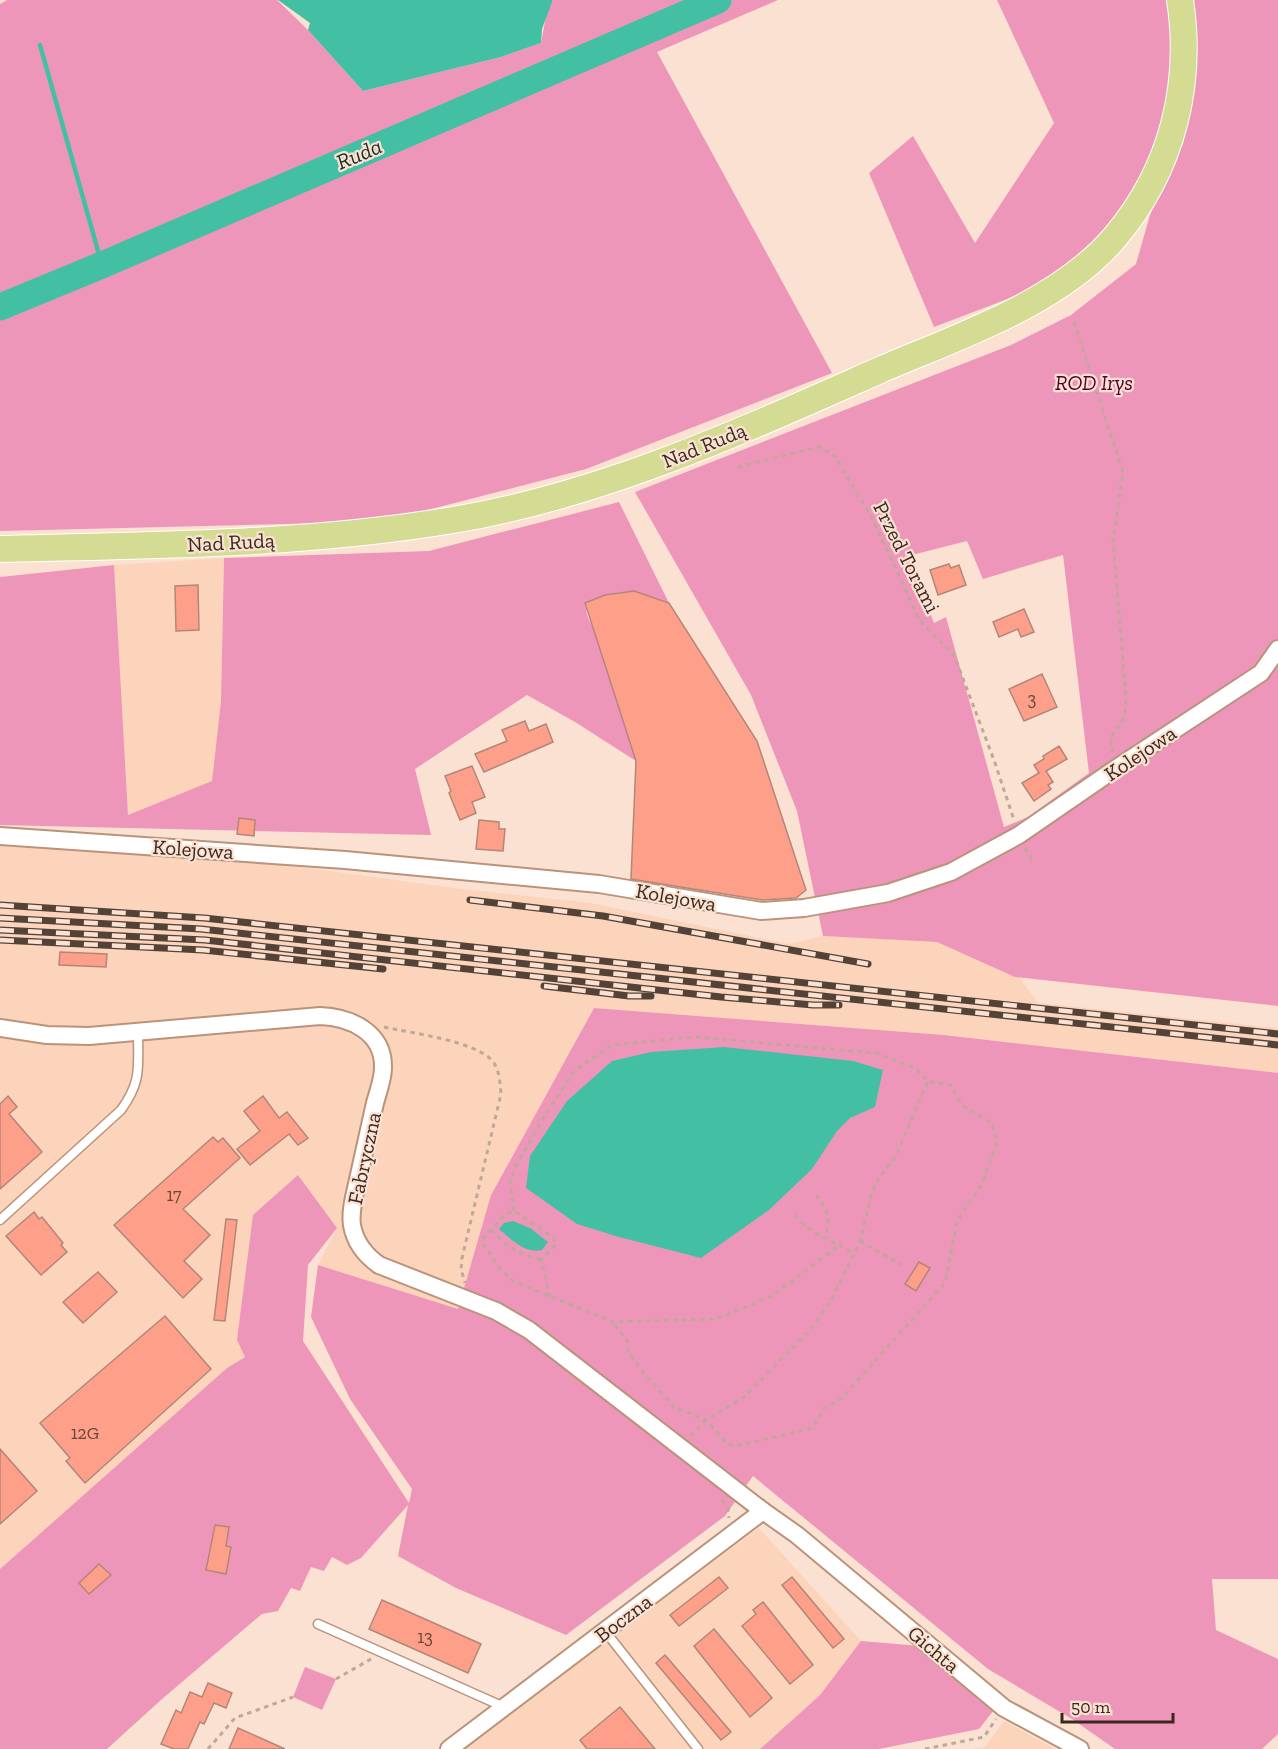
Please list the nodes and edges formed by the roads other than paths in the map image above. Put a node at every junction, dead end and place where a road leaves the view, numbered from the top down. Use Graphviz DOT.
graph roads {
  1 [pos="1180,0"];
  2 [pos="0,549"];
  3 [pos="1278,649"];
  4 [pos="0,836"];
  5 [pos="0,1028"];
  6 [pos="138,1032"];
  7 [pos="0,1220"];
  8 [pos="763,1512"];
  9 [pos="318,1624"];
  10 [pos="605,1631"];
  11 [pos="504,1707"];
  12 [pos="449,1749"];
  13 [pos="698,1749"];
  14 [pos="1080,1749"];
  1 -- 2 [label="main road, Nad Rudą"];
  3 -- 4 [label="street, Kolejowa"];
  5 -- 6 [label="street, Fabryczna"];
  6 -- 7 [label="lane"];
  6 -- 8 [label="street, Fabryczna"];
  8 -- 10 [label="street, Boczna"];
  8 -- 14 [label="street, Gichta"];
  9 -- 11 [label="lane"];
  10 -- 11 [label="street, Boczna"];
  10 -- 13 [label="lane"];
  11 -- 12 [label="street, Boczna"];
}
